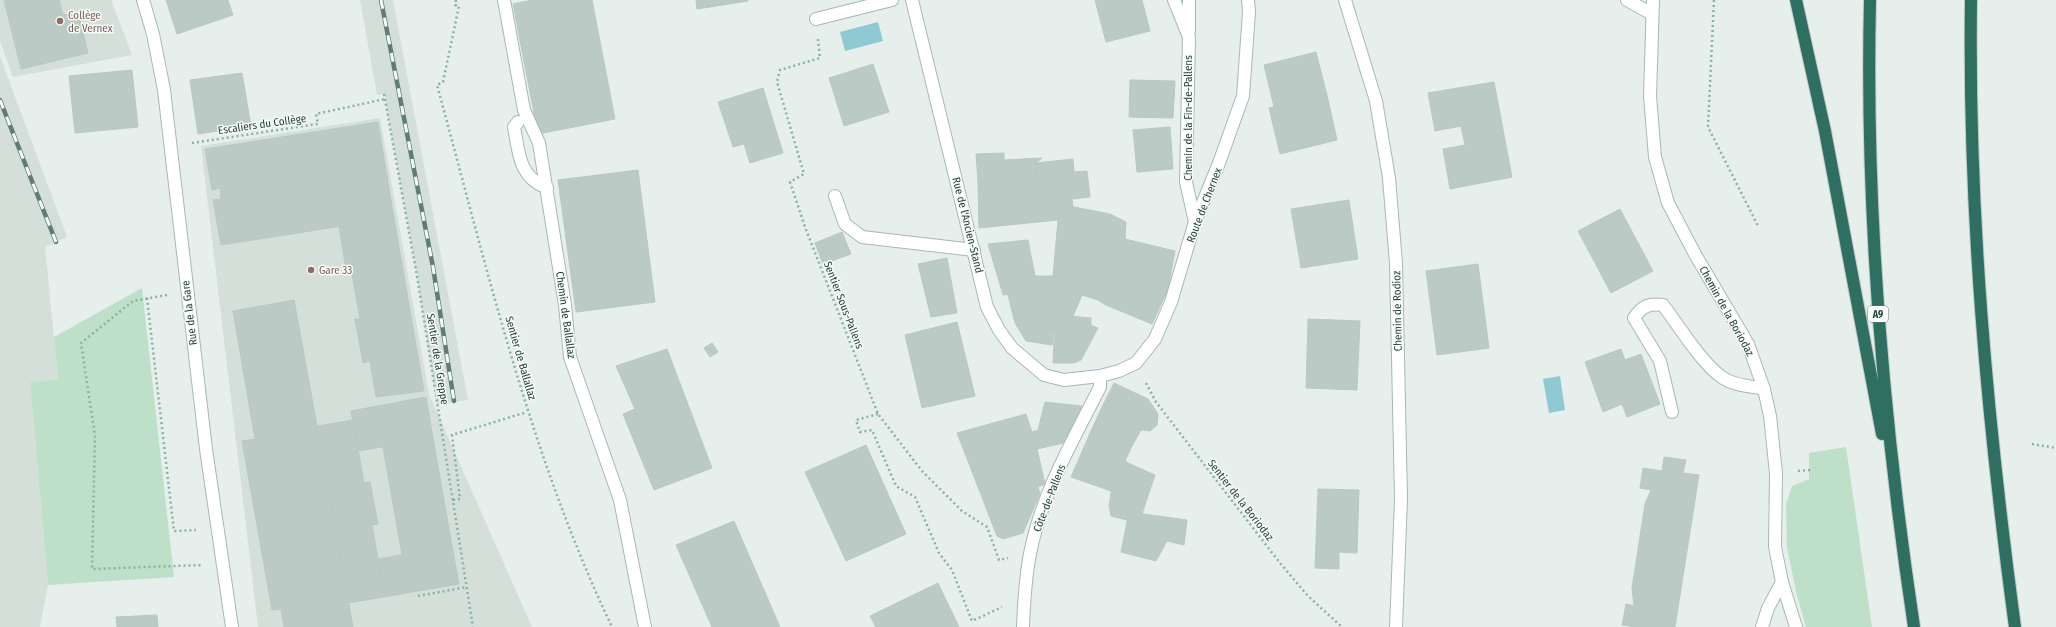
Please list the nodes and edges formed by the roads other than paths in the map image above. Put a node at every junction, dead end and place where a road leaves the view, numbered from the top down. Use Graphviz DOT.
graph roads {
  1 [pos="143,0"];
  2 [pos="504,0"];
  3 [pos="892,0"];
  4 [pos="912,0"];
  5 [pos="1174,0"];
  6 [pos="1189,0"];
  7 [pos="1248,0"];
  8 [pos="1345,0"];
  9 [pos="1627,0"];
  10 [pos="1653,0"];
  11 [pos="1796,0"];
  12 [pos="1870,0"];
  13 [pos="1971,0"];
  14 [pos="1652,14"];
  15 [pos="816,19"];
  16 [pos="1188,37"];
  17 [pos="518,122"];
  18 [pos="547,188"];
  19 [pos="835,196"];
  20 [pos="1195,222"];
  21 [pos="974,250"];
  22 [pos="1100,376"];
  23 [pos="1764,389"];
  24 [pos="1672,412"];
  25 [pos="1896,508"];
  26 [pos="1782,582"];
  27 [pos="232,627"];
  28 [pos="645,627"];
  29 [pos="1023,627"];
  30 [pos="1396,627"];
  31 [pos="1762,627"];
  32 [pos="1796,627"];
  33 [pos="1914,627"];
  34 [pos="2015,627"];
  1 -- 27 [label="street, Rue de la Gare"];
  2 -- 18 [label="street, Chemin de Ballallaz"];
  3 -- 15 [label="street"];
  4 -- 21 [label="street, Rue de l'Ancien-Stand"];
  5 -- 16 [label="street, Chemin de la Fin-de-Pallens"];
  6 -- 16 [label="street, Chemin de la Fin-de-Pallens"];
  7 -- 20 [label="street, Route de Chernex"];
  8 -- 30 [label="street, Chemin de Rodioz"];
  9 -- 14 [label="street"];
  10 -- 14 [label="street, Chemin de la Boriodaz"];
  11 -- 25 [label="highway"];
  12 -- 25 [label="highway, A9"];
  13 -- 34 [label="highway"];
  14 -- 23 [label="street, Chemin de la Boriodaz"];
  16 -- 20 [label="street, Chemin de la Fin-de-Pallens"];
  17 -- 18 [label="street"];
  18 -- 28 [label="street, Chemin de Ballallaz"];
  19 -- 21 [label="street"];
  20 -- 22 [label="street, Route de Chernex"];
  21 -- 22 [label="street, Rue de l'Ancien-Stand"];
  22 -- 29 [label="street, Côte-de-Pallens"];
  23 -- 24 [label="street"];
  23 -- 26 [label="street, Chemin de la Boriodaz"];
  25 -- 33 [label="highway, A9"];
  26 -- 31 [label="street"];
  26 -- 32 [label="street, Chemin de la Boriodaz"];
}
